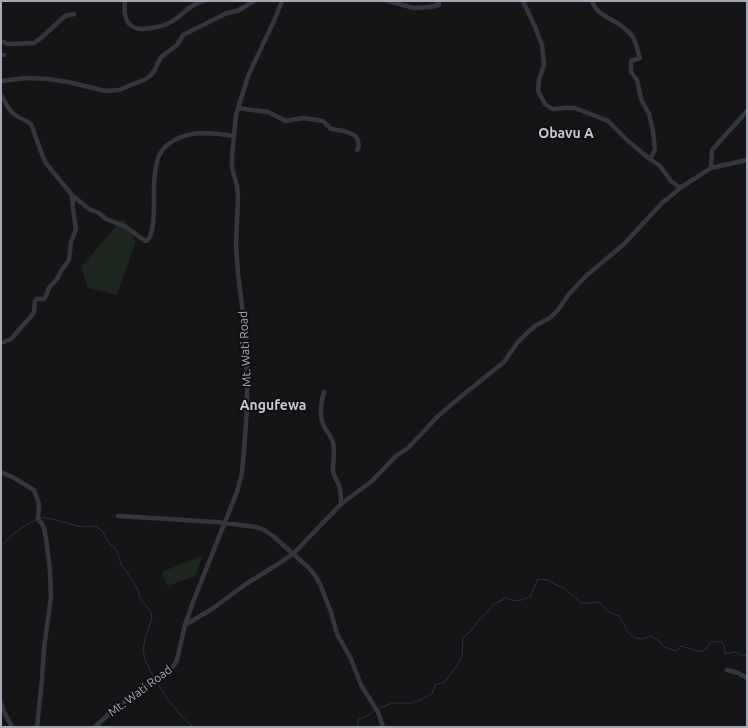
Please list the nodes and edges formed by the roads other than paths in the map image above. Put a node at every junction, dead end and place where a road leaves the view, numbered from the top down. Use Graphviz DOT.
graph roads {
  1 [pos="125,1"];
  2 [pos="203,1"];
  3 [pos="254,1"];
  4 [pos="282,1"];
  5 [pos="388,1"];
  6 [pos="438,1"];
  7 [pos="522,1"];
  8 [pos="592,1"];
  9 [pos="74,14"];
  10 [pos="1,41"];
  11 [pos="1,81"];
  12 [pos="1,95"];
  13 [pos="238,108"];
  14 [pos="747,111"];
  15 [pos="234,136"];
  16 [pos="357,150"];
  17 [pos="650,159"];
  18 [pos="747,160"];
  19 [pos="711,168"];
  20 [pos="680,188"];
  21 [pos="72,195"];
  22 [pos="1,343"];
  23 [pos="324,392"];
  24 [pos="1,472"];
  25 [pos="341,504"];
  26 [pos="118,516"];
  27 [pos="224,523"];
  28 [pos="293,554"];
  29 [pos="185,625"];
  30 [pos="727,670"];
  31 [pos="747,678"];
  32 [pos="1,702"];
  33 [pos="12,727"];
  34 [pos="37,727"];
  35 [pos="95,727"];
  36 [pos="383,727"];
  1 -- 2 [label="street"];
  3 -- 11 [label="street"];
  4 -- 13 [label="street, Mt. Wati Road"];
  5 -- 6 [label="street"];
  7 -- 17 [label="street"];
  8 -- 17 [label="street"];
  9 -- 10 [label="street"];
  12 -- 21 [label="street"];
  13 -- 15 [label="street, Mt. Wati Road"];
  13 -- 16 [label="street"];
  14 -- 19 [label="street"];
  15 -- 21 [label="street"];
  15 -- 27 [label="street, Mt. Wati Road"];
  17 -- 20 [label="street"];
  18 -- 19 [label="street"];
  19 -- 20 [label="street"];
  20 -- 25 [label="street"];
  21 -- 22 [label="street"];
  23 -- 25 [label="street"];
  24 -- 34 [label="street"];
  25 -- 28 [label="street"];
  26 -- 27 [label="street"];
  27 -- 28 [label="street"];
  27 -- 29 [label="street, Mt. Wati Road"];
  28 -- 29 [label="street"];
  28 -- 36 [label="street"];
  29 -- 35 [label="street, Mt. Wati Road"];
  30 -- 31 [label="street"];
  32 -- 33 [label="street"];
}
